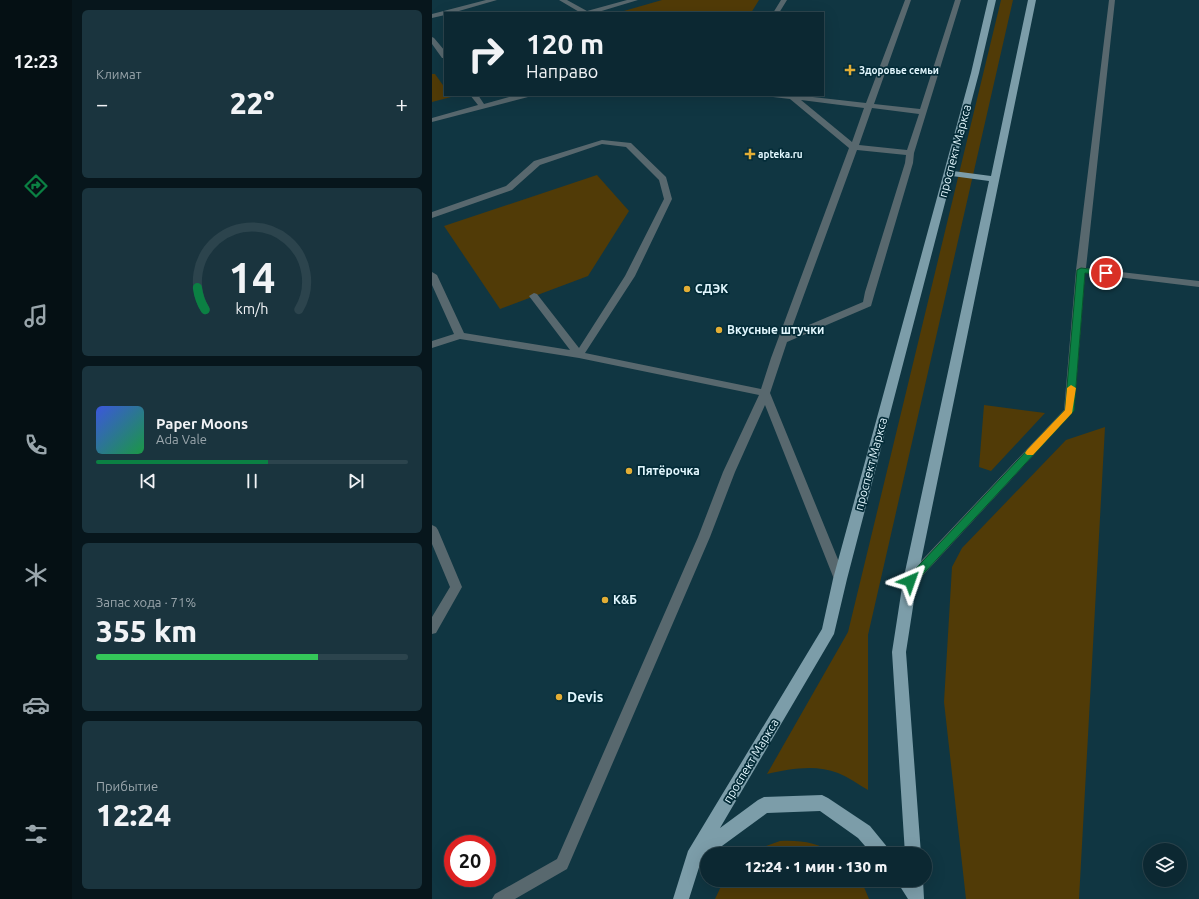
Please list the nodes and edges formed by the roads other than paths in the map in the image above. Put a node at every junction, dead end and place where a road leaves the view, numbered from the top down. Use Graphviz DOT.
graph roads {
  1 [pos="494,0"];
  2 [pos="562,0"];
  3 [pos="635,0"];
  4 [pos="784,0"];
  5 [pos="908,0"];
  6 [pos="958,0"];
  7 [pos="992,0"];
  8 [pos="1032,0"];
  9 [pos="1112,0"];
  10 [pos="448,12"];
  11 [pos="584,12"];
  12 [pos="590,12"];
  13 [pos="777,12"];
  14 [pos="444,13"];
  15 [pos="432,16"];
  16 [pos="432,39"];
  17 [pos="444,55"];
  18 [pos="475,96"];
  19 [pos="521,96"];
  20 [pos="782,96"];
  21 [pos="792,97"];
  22 [pos="868,105"];
  23 [pos="482,106"];
  24 [pos="923,112"];
  25 [pos="432,120"];
  26 [pos="853,147"];
  27 [pos="910,152"];
  28 [pos="949,173"];
  29 [pos="994,179"];
  30 [pos="432,215"];
  31 [pos="1081,270"];
  32 [pos="432,275"];
  33 [pos="1199,284"];
  34 [pos="534,296"];
  35 [pos="460,336"];
  36 [pos="783,340"];
  37 [pos="432,345"];
  38 [pos="579,355"];
  39 [pos="765,393"];
  40 [pos="432,530"];
  41 [pos="840,579"];
  42 [pos="910,581"];
  43 [pos="432,629"];
  44 [pos="707,847"];
  45 [pos="876,847"];
  46 [pos="913,847"];
  47 [pos="700,853"];
  48 [pos="694,857"];
  49 [pos="500,899"];
  50 [pos="681,899"];
  1 -- 10 [label="lane"];
  2 -- 11 [label="lane"];
  3 -- 12 [label="lane"];
  4 -- 13 [label="lane"];
  5 -- 22 [label="lane"];
  6 -- 24 [label="lane"];
  7 -- 28 [label="main road, проспект Маркса"];
  8 -- 29 [label="main road"];
  9 -- 31 [label="lane"];
  14 -- 15 [label="lane"];
  16 -- 17 [label="lane"];
  18 -- 23 [label="lane"];
  19 -- 23 [label="lane"];
  20 -- 21 [label="lane"];
  21 -- 22 [label="lane"];
  21 -- 26 [label="lane"];
  22 -- 24 [label="lane"];
  22 -- 26 [label="lane"];
  23 -- 25 [label="lane"];
  24 -- 27 [label="lane"];
  26 -- 27 [label="lane"];
  26 -- 36 [label="lane"];
  27 -- 36 [label="lane"];
  28 -- 29 [label="main road"];
  28 -- 41 [label="main road, проспект Маркса"];
  29 -- 42 [label="main road"];
  30 -- 38 [label="lane"];
  31 -- 33 [label="lane"];
  31 -- 42 [label="lane"];
  32 -- 35 [label="lane"];
  34 -- 38 [label="lane"];
  35 -- 37 [label="lane"];
  35 -- 38 [label="lane"];
  36 -- 39 [label="lane"];
  38 -- 39 [label="lane"];
  39 -- 41 [label="lane"];
  39 -- 49 [label="lane"];
  40 -- 43 [label="lane"];
  41 -- 48 [label="main road, проспект Маркса"];
  42 -- 46 [label="main road"];
  44 -- 45 [label="main road"];
  47 -- 48 [label="main road"];
  48 -- 50 [label="main road, проспект Маркса"];
}
